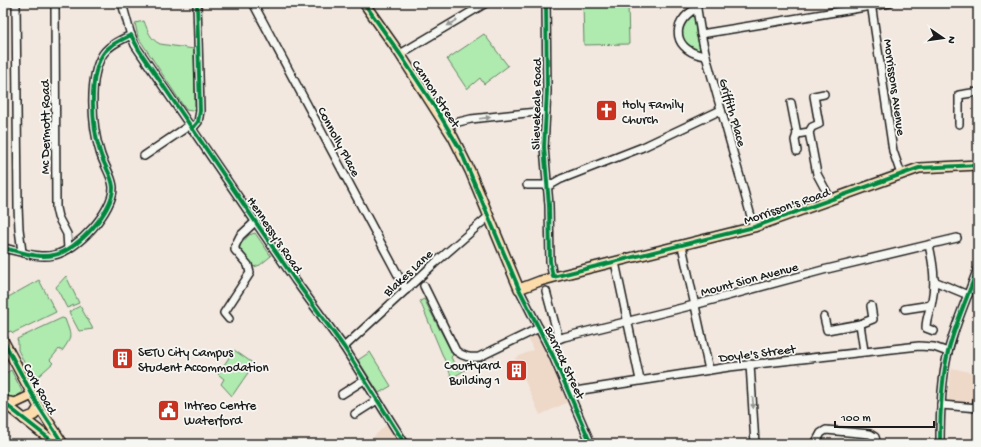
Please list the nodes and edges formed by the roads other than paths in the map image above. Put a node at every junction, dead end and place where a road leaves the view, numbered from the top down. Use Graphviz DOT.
graph roads {
  1 [pos="16,3"];
  2 [pos="55,3"];
  3 [pos="122,3"];
  4 [pos="197,3"];
  5 [pos="253,3"];
  6 [pos="364,3"];
  7 [pos="486,3"];
  8 [pos="546,3"];
  9 [pos="890,3"];
  10 [pos="871,4"];
  11 [pos="697,6"];
  12 [pos="701,34"];
  13 [pos="131,35"];
  14 [pos="400,54"];
  15 [pos="706,56"];
  16 [pos="978,92"];
  17 [pos="824,94"];
  18 [pos="791,103"];
  19 [pos="721,110"];
  20 [pos="546,111"];
  21 [pos="959,124"];
  22 [pos="446,125"];
  23 [pos="191,127"];
  24 [pos="809,132"];
  25 [pos="797,134"];
  26 [pos="797,151"];
  27 [pos="144,156"];
  28 [pos="978,165"];
  29 [pos="901,174"];
  30 [pos="527,185"];
  31 [pos="547,186"];
  32 [pos="831,200"];
  33 [pos="488,217"];
  34 [pos="256,221"];
  35 [pos="754,227"];
  36 [pos="957,238"];
  37 [pos="929,245"];
  38 [pos="682,246"];
  39 [pos="3,248"];
  40 [pos="68,249"];
  41 [pos="22,252"];
  42 [pos="615,262"];
  43 [pos="978,268"];
  44 [pos="553,277"];
  45 [pos="934,281"];
  46 [pos="424,286"];
  47 [pos="406,290"];
  48 [pos="519,290"];
  49 [pos="546,290"];
  50 [pos="968,295"];
  51 [pos="694,305"];
  52 [pos="931,305"];
  53 [pos="870,306"];
  54 [pos="905,308"];
  55 [pos="824,317"];
  56 [pos="229,319"];
  57 [pos="628,321"];
  58 [pos="860,324"];
  59 [pos="540,328"];
  60 [pos="934,331"];
  61 [pos="559,339"];
  62 [pos="3,340"];
  63 [pos="547,343"];
  64 [pos="344,347"];
  65 [pos="864,351"];
  66 [pos="948,352"];
  67 [pos="750,364"];
  68 [pos="709,370"];
  69 [pos="364,380"];
  70 [pos="640,380"];
  71 [pos="569,392"];
  72 [pos="342,394"];
  73 [pos="32,395"];
  74 [pos="978,396"];
  75 [pos="4,400"];
  76 [pos="377,400"];
  77 [pos="941,405"];
  78 [pos="39,407"];
  79 [pos="977,408"];
  80 [pos="355,414"];
  81 [pos="24,419"];
  82 [pos="56,444"];
  83 [pos="63,444"];
  84 [pos="405,444"];
  85 [pos="591,444"];
  86 [pos="755,444"];
  87 [pos="815,444"];
  88 [pos="878,444"];
  89 [pos="940,444"];
  1 -- 41 [label="street"];
  2 -- 40 [label="street, Mc Dermott Road"];
  3 -- 13 [label="street, Hennessy's Road"];
  4 -- 23 [label="street"];
  5 -- 47 [label="street, Connolly Place"];
  6 -- 14 [label="main road, Cannon Street"];
  7 -- 14 [label="street, one-way"];
  8 -- 20 [label="street, Slievekeale Road"];
  9 -- 10 [label="street"];
  10 -- 12 [label="street"];
  10 -- 29 [label="street, Morrissons Avenue"];
  11 -- 12 [label="street, Griffith Place"];
  11 -- 15 [label="street"];
  12 -- 15 [label="street, Griffith Place"];
  13 -- 23 [label="street, Hennessy's Road"];
  13 -- 40 [label="street"];
  14 -- 22 [label="main road, Cannon Street"];
  15 -- 19 [label="street, Griffith Place"];
  16 -- 21 [label="street"];
  17 -- 24 [label="street"];
  18 -- 25 [label="street"];
  19 -- 31 [label="street"];
  19 -- 35 [label="street, Griffith Place"];
  22 -- 20 [label="street, one-way"];
  20 -- 31 [label="street, Slievekeale Road"];
  22 -- 33 [label="main road, Cannon Street"];
  23 -- 27 [label="street"];
  23 -- 34 [label="street, Hennessy's Road"];
  24 -- 25 [label="street"];
  24 -- 32 [label="street"];
  25 -- 26 [label="street"];
  28 -- 29 [label="main road, Morrisson's Road"];
  29 -- 32 [label="main road, Morrisson's Road"];
  30 -- 31 [label="street"];
  31 -- 44 [label="street, Slievekeale Road"];
  32 -- 35 [label="main road, Morrisson's Road"];
  33 -- 47 [label="street, Blakes Lane"];
  33 -- 48 [label="main road, Cannon Street"];
  34 -- 56 [label="street"];
  34 -- 64 [label="street, Hennessy's Road"];
  35 -- 38 [label="main road, Morrisson's Road"];
  36 -- 37 [label="street, Mount Sion Avenue"];
  37 -- 45 [label="street"];
  37 -- 51 [label="street, Mount Sion Avenue"];
  38 -- 42 [label="main road, Morrisson's Road"];
  38 -- 51 [label="street"];
  39 -- 41 [label="street"];
  40 -- 41 [label="street"];
  42 -- 44 [label="main road, Morrisson's Road"];
  42 -- 57 [label="street"];
  43 -- 50 [label="street"];
  44 -- 48 [label="main road, Morrisson's Road"];
  45 -- 50 [label="street"];
  45 -- 52 [label="street"];
  46 -- 59 [label="street"];
  47 -- 64 [label="street, Blakes Lane"];
  48 -- 59 [label="street, Barrack Street"];
  49 -- 61 [label="street, Barrack Street"];
  50 -- 66 [label="street"];
  51 -- 57 [label="street, Mount Sion Avenue"];
  51 -- 68 [label="street"];
  52 -- 54 [label="street"];
  52 -- 60 [label="street"];
  53 -- 58 [label="street"];
  55 -- 58 [label="street"];
  57 -- 61 [label="street, Mount Sion Avenue"];
  57 -- 70 [label="street"];
  58 -- 65 [label="street"];
  59 -- 63 [label="street, Barrack Street"];
  61 -- 63 [label="street, Mount Sion Avenue"];
  62 -- 73 [label="main road, Cork Road"];
  63 -- 71 [label="street, Barrack Street"];
  64 -- 69 [label="street, Hennessy's Road"];
  65 -- 66 [label="street, Doyle's Street"];
  65 -- 67 [label="street, Doyle's Street"];
  66 -- 77 [label="street"];
  67 -- 68 [label="street, Doyle's Street"];
  67 -- 86 [label="street, one-way"];
  68 -- 70 [label="street, Doyle's Street"];
  69 -- 72 [label="street"];
  69 -- 76 [label="street, Hennessy's Road"];
  70 -- 71 [label="street, Doyle's Street"];
  71 -- 85 [label="street, Barrack Street"];
  73 -- 75 [label="main road"];
  73 -- 78 [label="main road, Cork Road"];
  74 -- 79 [label="street"];
  75 -- 81 [label="main road"];
  76 -- 80 [label="street"];
  76 -- 84 [label="street, Hennessy's Road"];
  77 -- 79 [label="street"];
  77 -- 89 [label="street"];
  78 -- 81 [label="main road"];
  78 -- 83 [label="main road, Cork Road"];
  81 -- 82 [label="main road"];
  87 -- 88 [label="street"];
}
